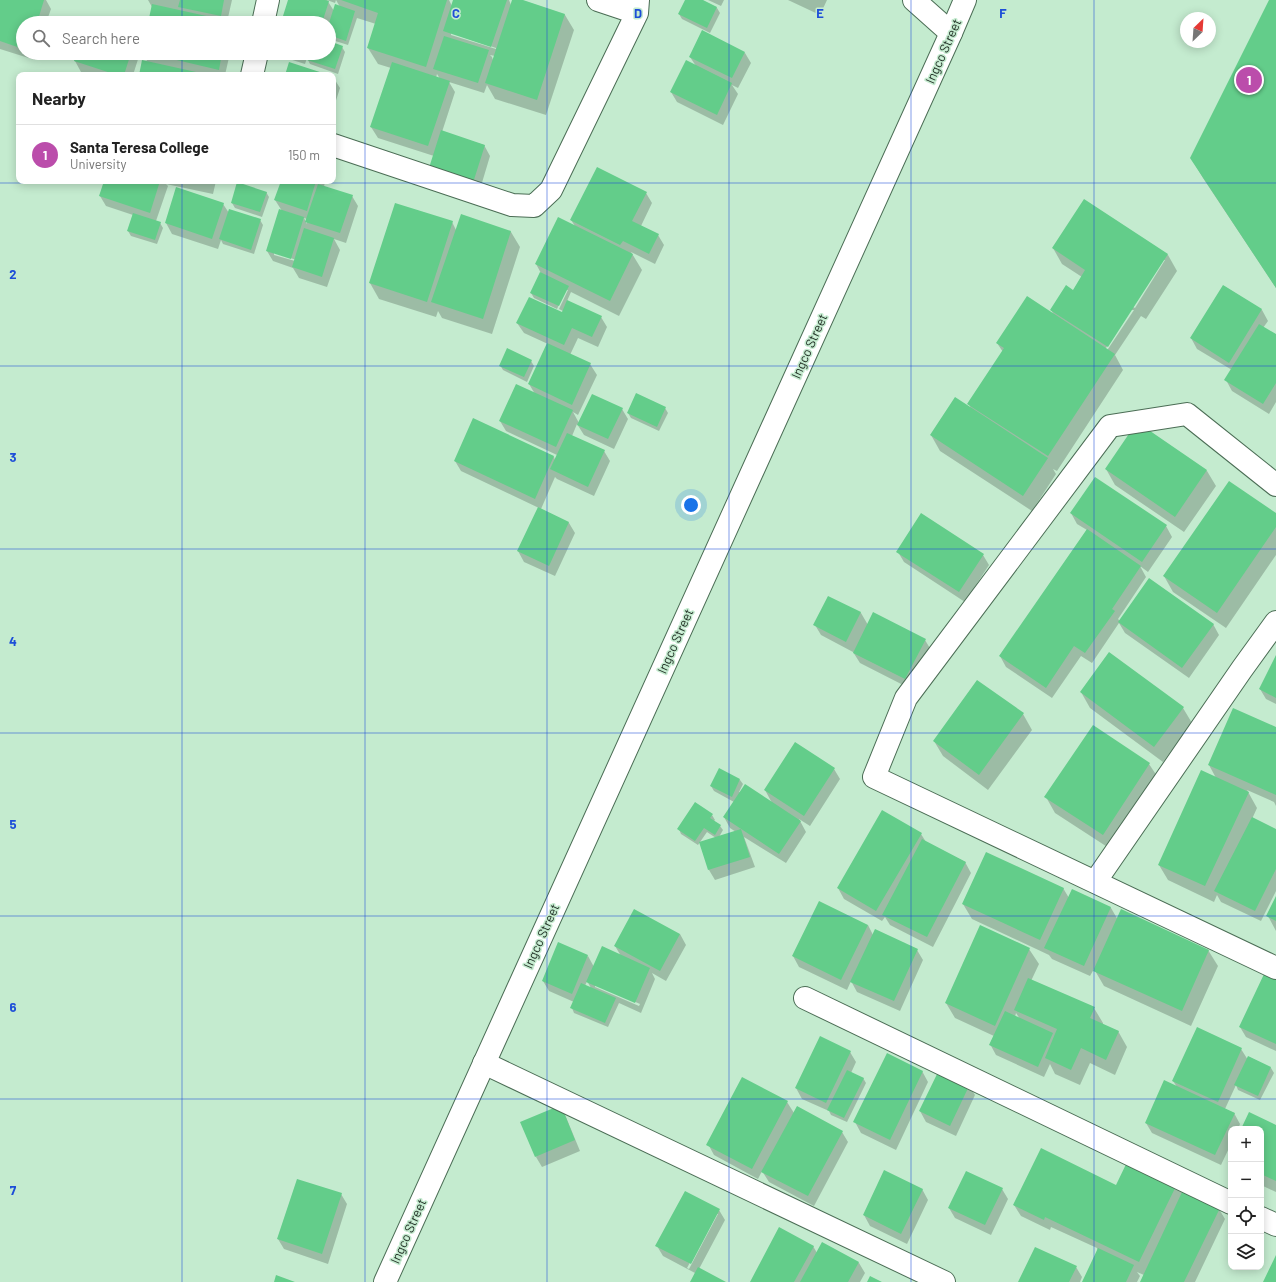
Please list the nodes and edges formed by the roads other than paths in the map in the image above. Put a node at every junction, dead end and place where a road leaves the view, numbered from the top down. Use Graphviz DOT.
graph roads {
  1 [pos="268,0"];
  2 [pos="598,0"];
  3 [pos="914,0"];
  4 [pos="965,0"];
  5 [pos="638,6"];
  6 [pos="265,16"];
  7 [pos="951,33"];
  8 [pos="255,60"];
  9 [pos="253,72"];
  10 [pos="336,146"];
  11 [pos="1276,485"];
  12 [pos="1276,622"];
  13 [pos="1095,882"];
  14 [pos="1276,968"];
  15 [pos="805,998"];
  16 [pos="484,1063"];
  17 [pos="1228,1202"];
  18 [pos="1264,1219"];
  19 [pos="1276,1225"];
  20 [pos="385,1282"];
  21 [pos="944,1282"];
  1 -- 6 [label="street"];
  2 -- 5 [label="street"];
  3 -- 7 [label="street"];
  4 -- 7 [label="street, Ingco Street"];
  5 -- 10 [label="street"];
  7 -- 16 [label="street, Ingco Street"];
  8 -- 9 [label="street"];
  11 -- 13 [label="street"];
  12 -- 13 [label="street"];
  13 -- 14 [label="street"];
  15 -- 17 [label="street"];
  16 -- 20 [label="street, Ingco Street"];
  16 -- 21 [label="street"];
  18 -- 19 [label="street"];
}
